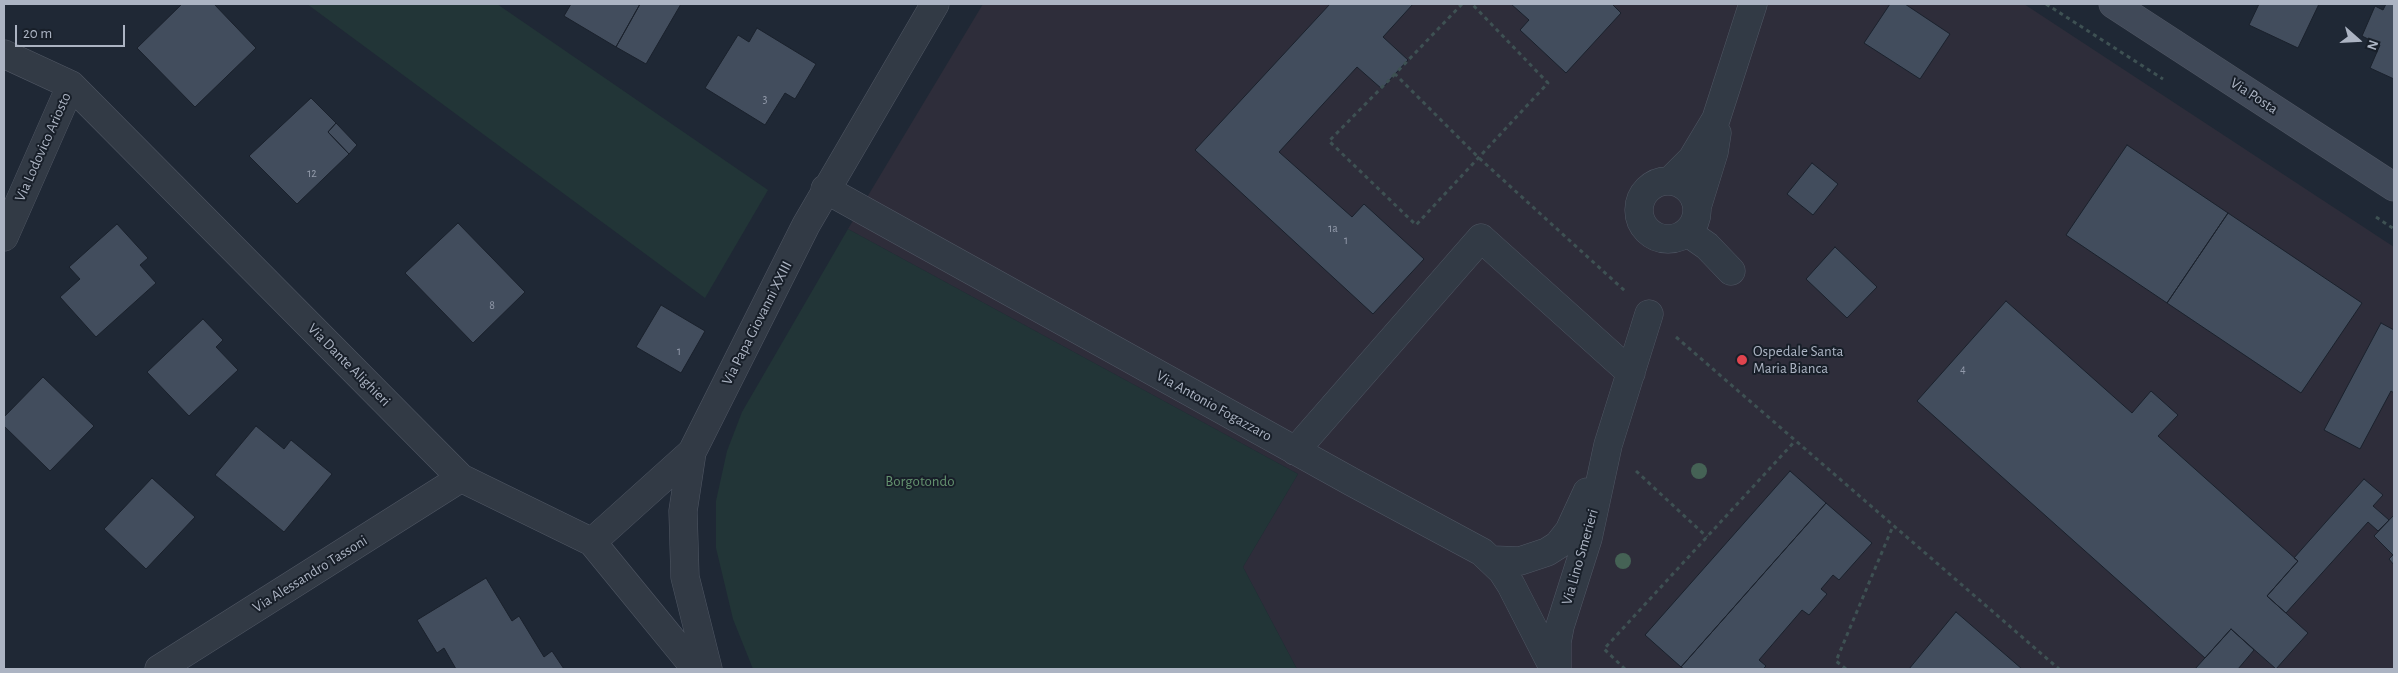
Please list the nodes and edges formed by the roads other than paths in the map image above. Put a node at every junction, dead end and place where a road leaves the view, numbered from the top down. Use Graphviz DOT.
graph roads {
  1 [pos="935,4"];
  2 [pos="1753,4"];
  3 [pos="2113,4"];
  4 [pos="4,54"];
  5 [pos="71,85"];
  6 [pos="1716,119"];
  7 [pos="1670,181"];
  8 [pos="2394,187"];
  9 [pos="825,189"];
  10 [pos="1697,207"];
  11 [pos="1687,232"];
  12 [pos="4,237"];
  13 [pos="1731,271"];
  14 [pos="1649,314"];
  15 [pos="1630,372"];
  16 [pos="1608,445"];
  17 [pos="1295,451"];
  18 [pos="692,452"];
  19 [pos="461,478"];
  20 [pos="592,542"];
  21 [pos="1492,560"];
  22 [pos="160,669"];
  23 [pos="696,669"];
  24 [pos="708,669"];
  25 [pos="1556,669"];
  1 -- 9 [label="street, Via Papa Giovanni XXIII"];
  2 -- 6 [label="street"];
  3 -- 8 [label="street, Via Posta"];
  4 -- 5 [label="street, Via Dante Alighieri"];
  5 -- 12 [label="street, Via Lodovico Ariosto"];
  5 -- 19 [label="street, Via Dante Alighieri"];
  6 -- 7 [label="street"];
  6 -- 10 [label="street"];
  7 -- 10 [label="street"];
  7 -- 11 [label="street"];
  9 -- 17 [label="street, Via Antonio Fogazzaro"];
  9 -- 18 [label="street, Via Papa Giovanni XXIII"];
  10 -- 11 [label="street"];
  11 -- 13 [label="street"];
  14 -- 15 [label="street, Via Lino Smerieri"];
  15 -- 16 [label="street, Via Lino Smerieri"];
  15 -- 17 [label="street"];
  16 -- 21 [label="street, Via Lino Smerieri"];
  16 -- 25 [label="street, Via Lino Smerieri"];
  17 -- 21 [label="street, Via Antonio Fogazzaro"];
  18 -- 20 [label="street"];
  18 -- 24 [label="street, Via Papa Giovanni XXIII"];
  19 -- 20 [label="street, Via Dante Alighieri"];
  19 -- 22 [label="street, Via Alessandro Tassoni"];
  20 -- 23 [label="street, Via Dante Alighieri"];
  21 -- 25 [label="street, Via Antonio Fogazzaro"];
}
